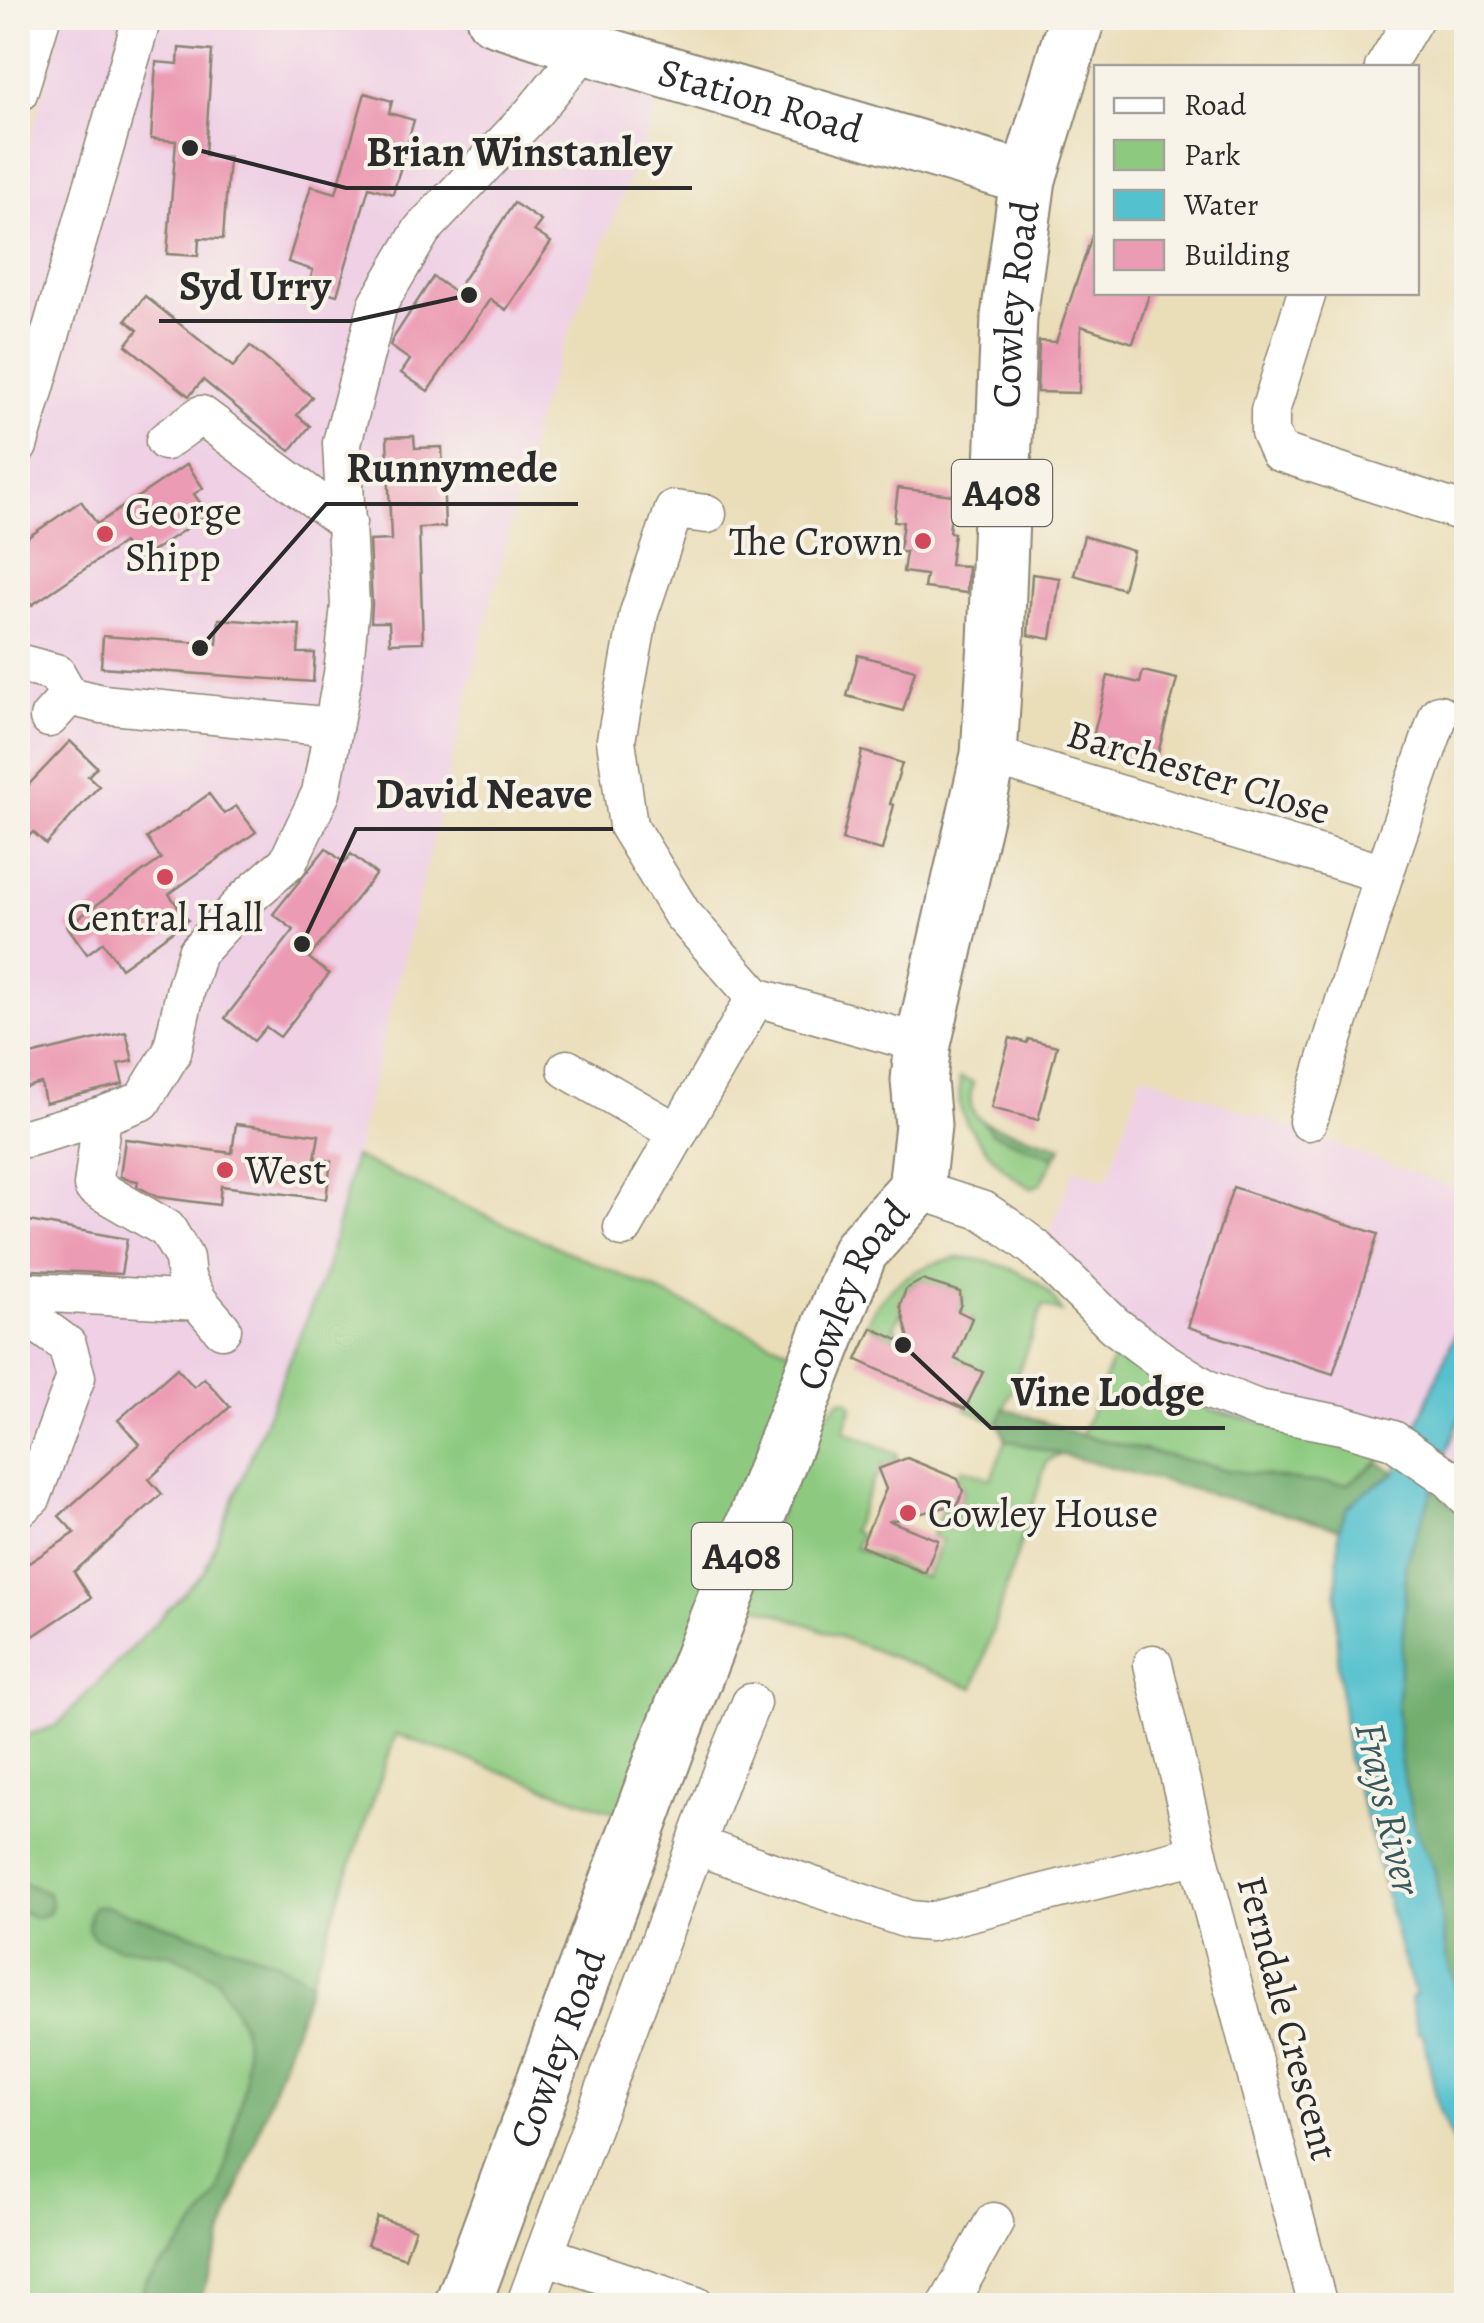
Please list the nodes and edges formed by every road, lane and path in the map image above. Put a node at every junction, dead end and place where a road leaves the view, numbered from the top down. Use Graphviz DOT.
graph roads {
  1 [pos="41,18"];
  2 [pos="142,18"];
  3 [pos="493,18"];
  4 [pos="1077,18"];
  5 [pos="1414,18"];
  6 [pos="586,48"];
  7 [pos="1386,65"];
  8 [pos="18,93"];
  9 [pos="1028,179"];
  10 [pos="1307,295"];
  11 [pos="165,441"];
  12 [pos="18,446"];
  13 [pos="1466,512"];
  14 [pos="707,514"];
  15 [pos="347,523"];
  16 [pos="18,663"];
  17 [pos="1440,714"];
  18 [pos="333,727"];
  19 [pos="989,755"];
  20 [pos="1384,874"];
  21 [pos="756,997"];
  22 [pos="923,1044"];
  23 [pos="567,1070"];
  24 [pos="102,1116"];
  25 [pos="1308,1121"];
  26 [pos="678,1133"];
  27 [pos="18,1137"];
  28 [pos="916,1189"];
  29 [pos="623,1228"];
  30 [pos="24,1289"];
  31 [pos="34,1441"];
  32 [pos="1458,1488"];
  33 [pos="18,1510"];
  34 [pos="1153,1664"];
  35 [pos="751,1703"];
  36 [pos="666,1751"];
  37 [pos="722,1771"];
  38 [pos="695,1845"];
  39 [pos="1198,1854"];
  40 [pos="994,2222"];
  41 [pos="544,2256"];
  42 [pos="462,2306"];
  43 [pos="525,2306"];
  44 [pos="696,2306"];
  45 [pos="947,2306"];
  46 [pos="1318,2306"];
  1 -- 8 [label="street"];
  2 -- 12 [label="street"];
  3 -- 6 [label="street, Station Road"];
  4 -- 9 [label="main road, A408"];
  5 -- 7 [label="street"];
  6 -- 9 [label="street, Station Road"];
  6 -- 15 [label="street"];
  9 -- 19 [label="main road, Cowley Road / A408"];
  10 -- 13 [label="street"];
  11 -- 15 [label="street"];
  14 -- 21 [label="street"];
  15 -- 18 [label="street"];
  16 -- 18 [label="street"];
  17 -- 20 [label="street"];
  18 -- 24 [label="street"];
  19 -- 20 [label="street, Barchester Close"];
  19 -- 22 [label="main road, Cowley Road / A408"];
  20 -- 25 [label="street"];
  21 -- 22 [label="street"];
  21 -- 26 [label="street"];
  22 -- 28 [label="main road, Cowley Road / A408"];
  23 -- 26 [label="street"];
  24 -- 27 [label="street"];
  24 -- 30 [label="street"];
  26 -- 29 [label="street"];
  28 -- 32 [label="street"];
  28 -- 36 [label="main road, Cowley Road / A408"];
  30 -- 31 [label="street"];
  31 -- 33 [label="street"];
  34 -- 39 [label="street"];
  35 -- 37 [label="street, Cowley Road"];
  36 -- 37 [label="street"];
  36 -- 42 [label="main road, Cowley Road / A408"];
  37 -- 38 [label="street, Cowley Road"];
  38 -- 39 [label="street, Ferndale Crescent"];
  38 -- 41 [label="street, Cowley Road"];
  39 -- 46 [label="street, Ferndale Crescent"];
  40 -- 45 [label="street"];
  41 -- 43 [label="street, Cowley Road"];
  41 -- 44 [label="street"];
}
